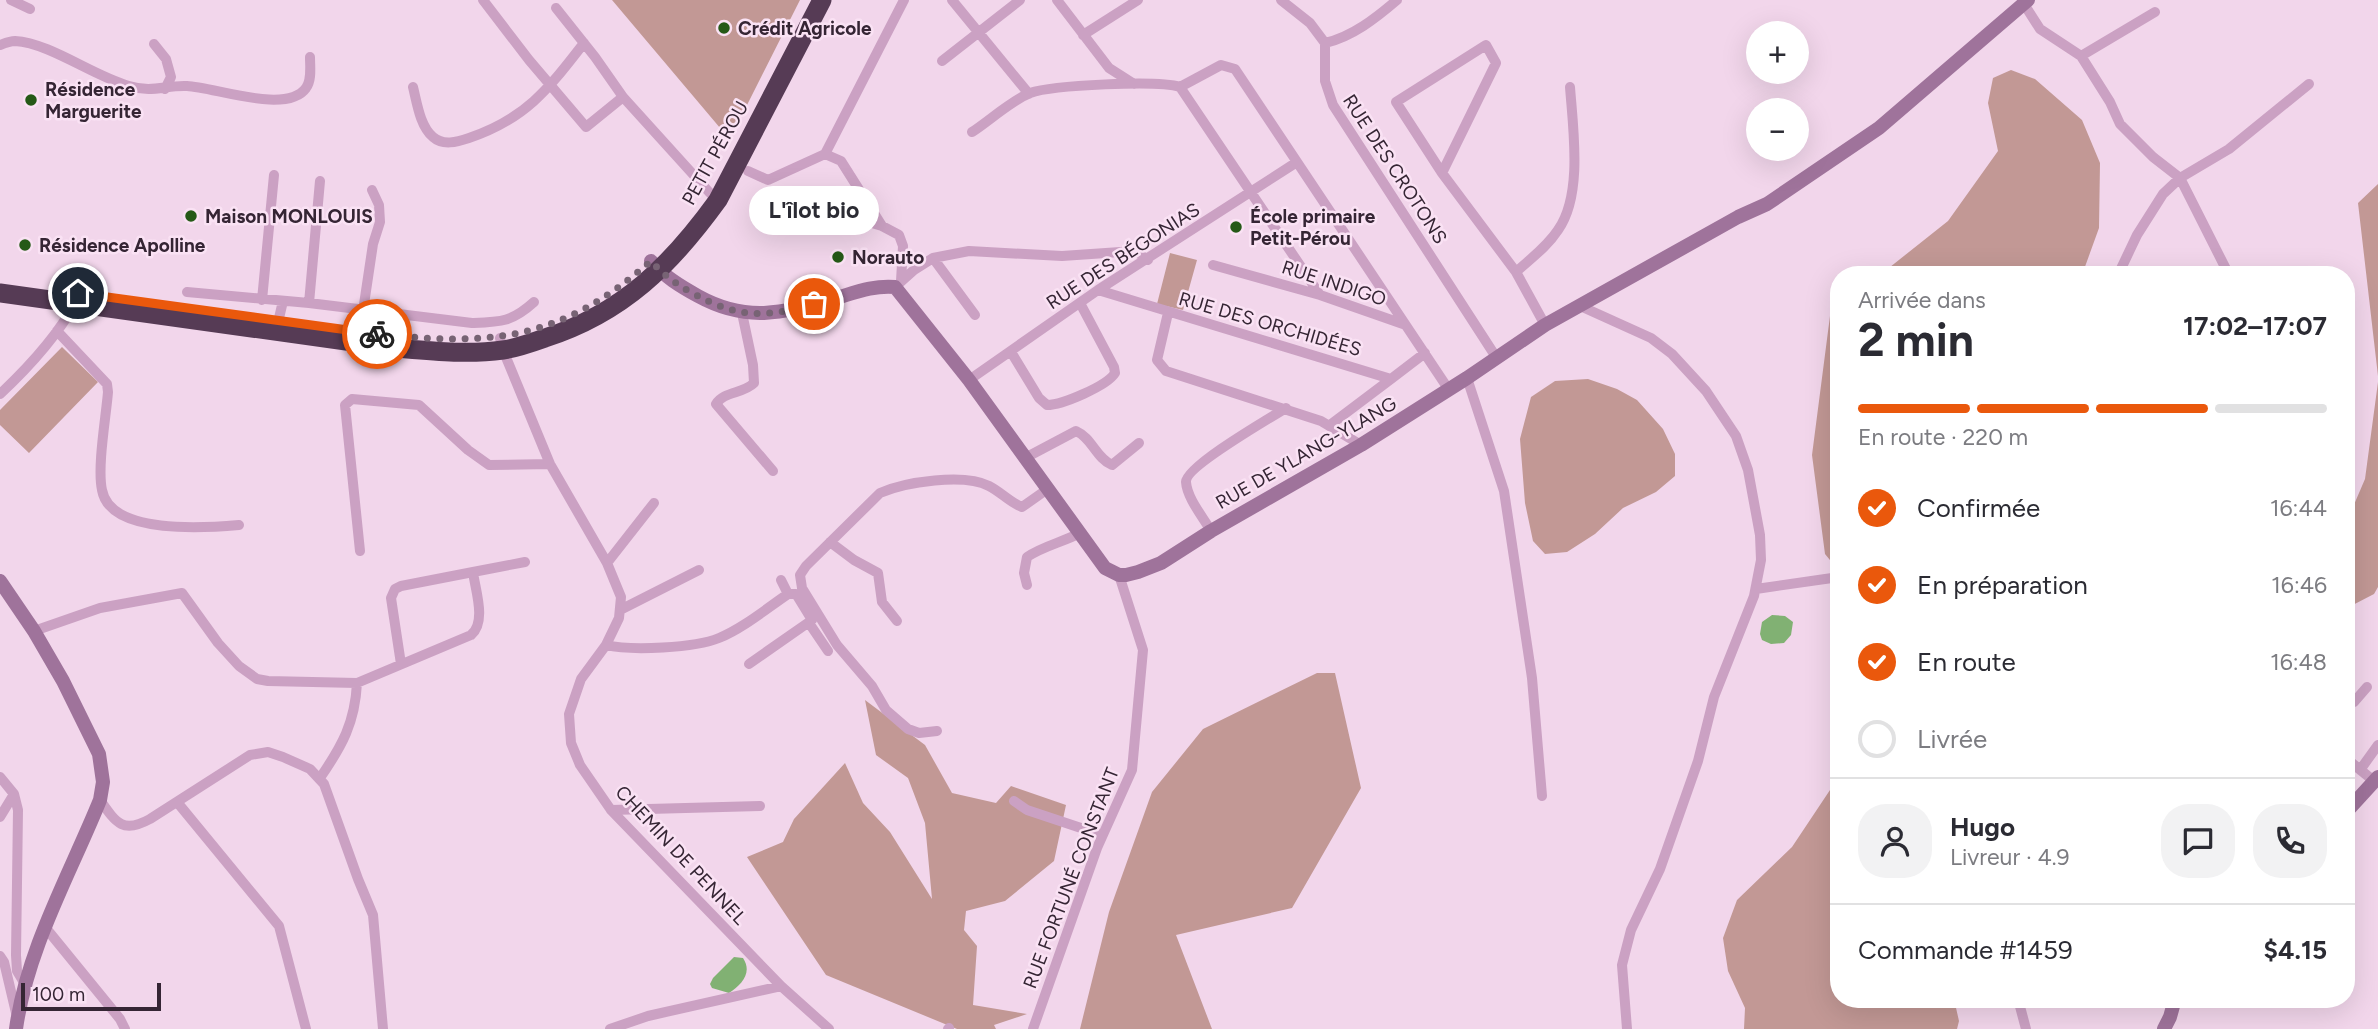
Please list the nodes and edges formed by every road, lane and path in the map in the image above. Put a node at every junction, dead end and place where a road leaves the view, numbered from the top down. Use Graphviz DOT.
graph roads {
  1 [pos="11,0"];
  2 [pos="483,0"];
  3 [pos="809,0"];
  4 [pos="822,0"];
  5 [pos="904,0"];
  6 [pos="952,0"];
  7 [pos="1020,0"];
  8 [pos="1056,0"];
  9 [pos="1138,0"];
  10 [pos="1282,0"];
  11 [pos="1396,0"];
  12 [pos="2026,2"];
  13 [pos="556,8"];
  14 [pos="30,9"];
  15 [pos="2155,12"];
  16 [pos="978,32"];
  17 [pos="1083,35"];
  18 [pos="584,43"];
  19 [pos="1325,43"];
  20 [pos="154,44"];
  21 [pos="0,45"];
  22 [pos="2081,56"];
  23 [pos="310,57"];
  24 [pos="942,61"];
  25 [pos="1134,84"];
  26 [pos="2309,84"];
  27 [pos="551,86"];
  28 [pos="413,87"];
  29 [pos="1180,87"];
  30 [pos="1570,87"];
  31 [pos="165,89"];
  32 [pos="1029,94"];
  33 [pos="623,97"];
  34 [pos="972,132"];
  35 [pos="825,154"];
  36 [pos="1297,162"];
  37 [pos="748,171"];
  38 [pos="1442,173"];
  39 [pos="274,174"];
  40 [pos="2180,178"];
  41 [pos="320,181"];
  42 [pos="372,190"];
  43 [pos="1250,193"];
  44 [pos="714,196"];
  45 [pos="831,211"];
  46 [pos="882,226"];
  47 [pos="933,258"];
  48 [pos="1148,260"];
  49 [pos="1213,265"];
  50 [pos="655,266"];
  51 [pos="2122,266"];
  52 [pos="2224,266"];
  53 [pos="1516,272"];
  54 [pos="0,282"];
  55 [pos="898,284"];
  56 [pos="1098,290"];
  57 [pos="187,292"];
  58 [pos="0,293"];
  59 [pos="1320,295"];
  60 [pos="77,298"];
  61 [pos="262,300"];
  62 [pos="283,301"];
  63 [pos="534,302"];
  64 [pos="309,303"];
  65 [pos="1080,303"];
  66 [pos="1578,305"];
  67 [pos="363,311"];
  68 [pos="742,313"];
  69 [pos="1168,313"];
  70 [pos="975,315"];
  71 [pos="1404,324"];
  72 [pos="1545,325"];
  73 [pos="277,326"];
  74 [pos="57,331"];
  75 [pos="502,344"];
  76 [pos="1011,352"];
  77 [pos="1425,353"];
  78 [pos="1496,357"];
  79 [pos="1467,378"];
  80 [pos="1391,379"];
  81 [pos="970,380"];
  82 [pos="1449,390"];
  83 [pos="0,394"];
  84 [pos="1286,408"];
  85 [pos="1330,425"];
  86 [pos="1139,443"];
  87 [pos="1361,444"];
  88 [pos="1025,458"];
  89 [pos="550,464"];
  90 [pos="773,471"];
  91 [pos="1049,488"];
  92 [pos="654,503"];
  93 [pos="239,525"];
  94 [pos="1211,531"];
  95 [pos="1080,533"];
  96 [pos="830,542"];
  97 [pos="360,551"];
  98 [pos="525,562"];
  99 [pos="607,564"];
  100 [pos="699,570"];
  101 [pos="473,572"];
  102 [pos="1119,575"];
  103 [pos="1830,578"];
  104 [pos="781,580"];
  105 [pos="0,581"];
  106 [pos="1027,584"];
  107 [pos="1756,589"];
  108 [pos="788,594"];
  109 [pos="622,609"];
  110 [pos="897,621"];
  111 [pos="809,623"];
  112 [pos="34,631"];
  113 [pos="606,645"];
  114 [pos="828,651"];
  115 [pos="401,664"];
  116 [pos="749,664"];
  117 [pos="357,683"];
  118 [pos="2367,687"];
  119 [pos="2355,701"];
  120 [pos="937,732"];
  121 [pos="2378,745"];
  122 [pos="2355,765"];
  123 [pos="2360,770"];
  124 [pos="0,777"];
  125 [pos="320,778"];
  126 [pos="2376,779"];
  127 [pos="14,794"];
  128 [pos="1542,796"];
  129 [pos="100,800"];
  130 [pos="1014,800"];
  131 [pos="177,802"];
  132 [pos="2355,802"];
  133 [pos="760,806"];
  134 [pos="611,810"];
  135 [pos="0,817"];
  136 [pos="1102,835"];
  137 [pos="45,927"];
  138 [pos="0,956"];
  139 [pos="26,986"];
  140 [pos="781,986"];
  141 [pos="2020,1008"];
  142 [pos="2173,1008"];
  143 [pos="16,1024"];
  144 [pos="125,1029"];
  145 [pos="306,1029"];
  146 [pos="383,1029"];
  147 [pos="610,1029"];
  148 [pos="829,1029"];
  149 [pos="1033,1029"];
  150 [pos="1627,1029"];
  151 [pos="2026,1029"];
  152 [pos="2164,1029"];
  1 -- 14 [label="street"];
  2 -- 27 [label="street"];
  3 -- 44 [label="highway, PETIT PÉROU"];
  4 -- 44 [label="highway, PETIT PÉROU"];
  5 -- 35 [label="street"];
  6 -- 16 [label="street"];
  7 -- 16 [label="street"];
  8 -- 17 [label="street"];
  9 -- 17 [label="street"];
  10 -- 19 [label="street"];
  11 -- 19 [label="street"];
  12 -- 22 [label="street"];
  12 -- 66 [label="street, RUE DE YLANG-YLANG"];
  13 -- 18 [label="street"];
  15 -- 22 [label="street"];
  16 -- 24 [label="street"];
  16 -- 32 [label="street"];
  17 -- 25 [label="street"];
  18 -- 27 [label="street"];
  18 -- 33 [label="street"];
  19 -- 78 [label="street, RUE DES CROTONS"];
  20 -- 31 [label="street"];
  21 -- 31 [label="street"];
  22 -- 40 [label="street"];
  23 -- 31 [label="street"];
  25 -- 29 [label="street"];
  25 -- 32 [label="street"];
  26 -- 40 [label="street"];
  27 -- 28 [label="street"];
  27 -- 33 [label="street"];
  29 -- 36 [label="street"];
  29 -- 43 [label="street"];
  30 -- 53 [label="street"];
  32 -- 34 [label="street"];
  33 -- 44 [label="street"];
  35 -- 37 [label="street"];
  35 -- 46 [label="street"];
  36 -- 43 [label="street, RUE DES BÉGONIAS"];
  36 -- 71 [label="street"];
  38 -- 38 [label="street"];
  38 -- 53 [label="street"];
  39 -- 61 [label="street"];
  40 -- 51 [label="street"];
  40 -- 52 [label="street"];
  41 -- 64 [label="street"];
  42 -- 67 [label="street"];
  43 -- 48 [label="street, RUE DES BÉGONIAS"];
  43 -- 59 [label="street"];
  44 -- 50 [label="highway, PETIT PÉROU"];
  45 -- 46 [label="street"];
  46 -- 55 [label="street"];
  47 -- 48 [label="street"];
  47 -- 55 [label="street"];
  47 -- 70 [label="street"];
  48 -- 56 [label="street, RUE DES BÉGONIAS"];
  49 -- 59 [label="street, RUE INDIGO"];
  50 -- 68 [label="street"];
  50 -- 75 [label="highway, PETIT PÉROU"];
  53 -- 72 [label="street"];
  54 -- 60 [label="highway, PETIT PÉROU"];
  55 -- 68 [label="street"];
  55 -- 81 [label="street"];
  56 -- 65 [label="street, RUE DES BÉGONIAS"];
  56 -- 69 [label="street, RUE DES ORCHIDÉES"];
  57 -- 61 [label="street"];
  58 -- 60 [label="highway, PETIT PÉROU"];
  59 -- 71 [label="street, RUE INDIGO"];
  60 -- 73 [label="highway, PETIT PÉROU"];
  60 -- 73 [label="highway, PETIT PÉROU"];
  60 -- 74 [label="street"];
  61 -- 62 [label="street"];
  62 -- 64 [label="street"];
  62 -- 73 [label="street"];
  63 -- 67 [label="street"];
  64 -- 67 [label="street"];
  65 -- 76 [label="street, RUE DES BÉGONIAS"];
  65 -- 76 [label="street"];
  66 -- 72 [label="street, RUE DE YLANG-YLANG"];
  66 -- 107 [label="street"];
  68 -- 90 [label="street"];
  69 -- 80 [label="street, RUE DES ORCHIDÉES"];
  69 -- 84 [label="street"];
  71 -- 77 [label="street"];
  72 -- 78 [label="street, RUE DE YLANG-YLANG"];
  73 -- 75 [label="highway, PETIT PÉROU"];
  74 -- 83 [label="street"];
  74 -- 93 [label="street"];
  75 -- 89 [label="street"];
  76 -- 81 [label="street, RUE DES BÉGONIAS"];
  77 -- 80 [label="street"];
  77 -- 82 [label="street"];
  78 -- 79 [label="street, RUE DE YLANG-YLANG"];
  79 -- 82 [label="street, RUE DE YLANG-YLANG"];
  79 -- 128 [label="street"];
  80 -- 85 [label="street"];
  81 -- 88 [label="street"];
  82 -- 87 [label="street, RUE DE YLANG-YLANG"];
  84 -- 85 [label="street"];
  84 -- 94 [label="street"];
  85 -- 87 [label="street"];
  86 -- 88 [label="street"];
  87 -- 94 [label="street, RUE DE YLANG-YLANG"];
  88 -- 91 [label="street"];
  89 -- 97 [label="street"];
  89 -- 99 [label="street"];
  91 -- 95 [label="street"];
  91 -- 96 [label="street"];
  92 -- 99 [label="street"];
  94 -- 102 [label="street, RUE DE YLANG-YLANG"];
  95 -- 102 [label="street"];
  95 -- 106 [label="street"];
  96 -- 110 [label="street"];
  96 -- 120 [label="street"];
  98 -- 101 [label="street"];
  99 -- 109 [label="street"];
  100 -- 109 [label="street"];
  101 -- 115 [label="street"];
  101 -- 115 [label="street"];
  102 -- 136 [label="street, RUE FORTUNÉ CONSTANT"];
  103 -- 107 [label="street"];
  104 -- 108 [label="street"];
  105 -- 112 [label="street"];
  107 -- 150 [label="street"];
  108 -- 111 [label="street"];
  108 -- 113 [label="street"];
  109 -- 113 [label="street, CHEMIN DE PENNEL"];
  111 -- 114 [label="street"];
  111 -- 116 [label="street"];
  112 -- 117 [label="street"];
  112 -- 129 [label="street"];
  113 -- 134 [label="street, CHEMIN DE PENNEL"];
  115 -- 117 [label="street"];
  117 -- 125 [label="street"];
  118 -- 119 [label="street"];
  121 -- 123 [label="street"];
  122 -- 123 [label="street"];
  123 -- 126 [label="street"];
  124 -- 127 [label="street"];
  125 -- 131 [label="street"];
  125 -- 146 [label="street"];
  126 -- 132 [label="street"];
  127 -- 135 [label="street"];
  127 -- 139 [label="street"];
  129 -- 131 [label="street"];
  129 -- 137 [label="street"];
  130 -- 136 [label="street"];
  131 -- 145 [label="street"];
  133 -- 134 [label="street"];
  134 -- 140 [label="street, CHEMIN DE PENNEL"];
  136 -- 149 [label="street, RUE FORTUNÉ CONSTANT"];
  137 -- 139 [label="street"];
  137 -- 144 [label="street"];
  138 -- 143 [label="street"];
  139 -- 143 [label="street"];
  140 -- 147 [label="street"];
  140 -- 148 [label="street, CHEMIN DE PENNEL"];
  141 -- 151 [label="street"];
  142 -- 152 [label="street"];
}
